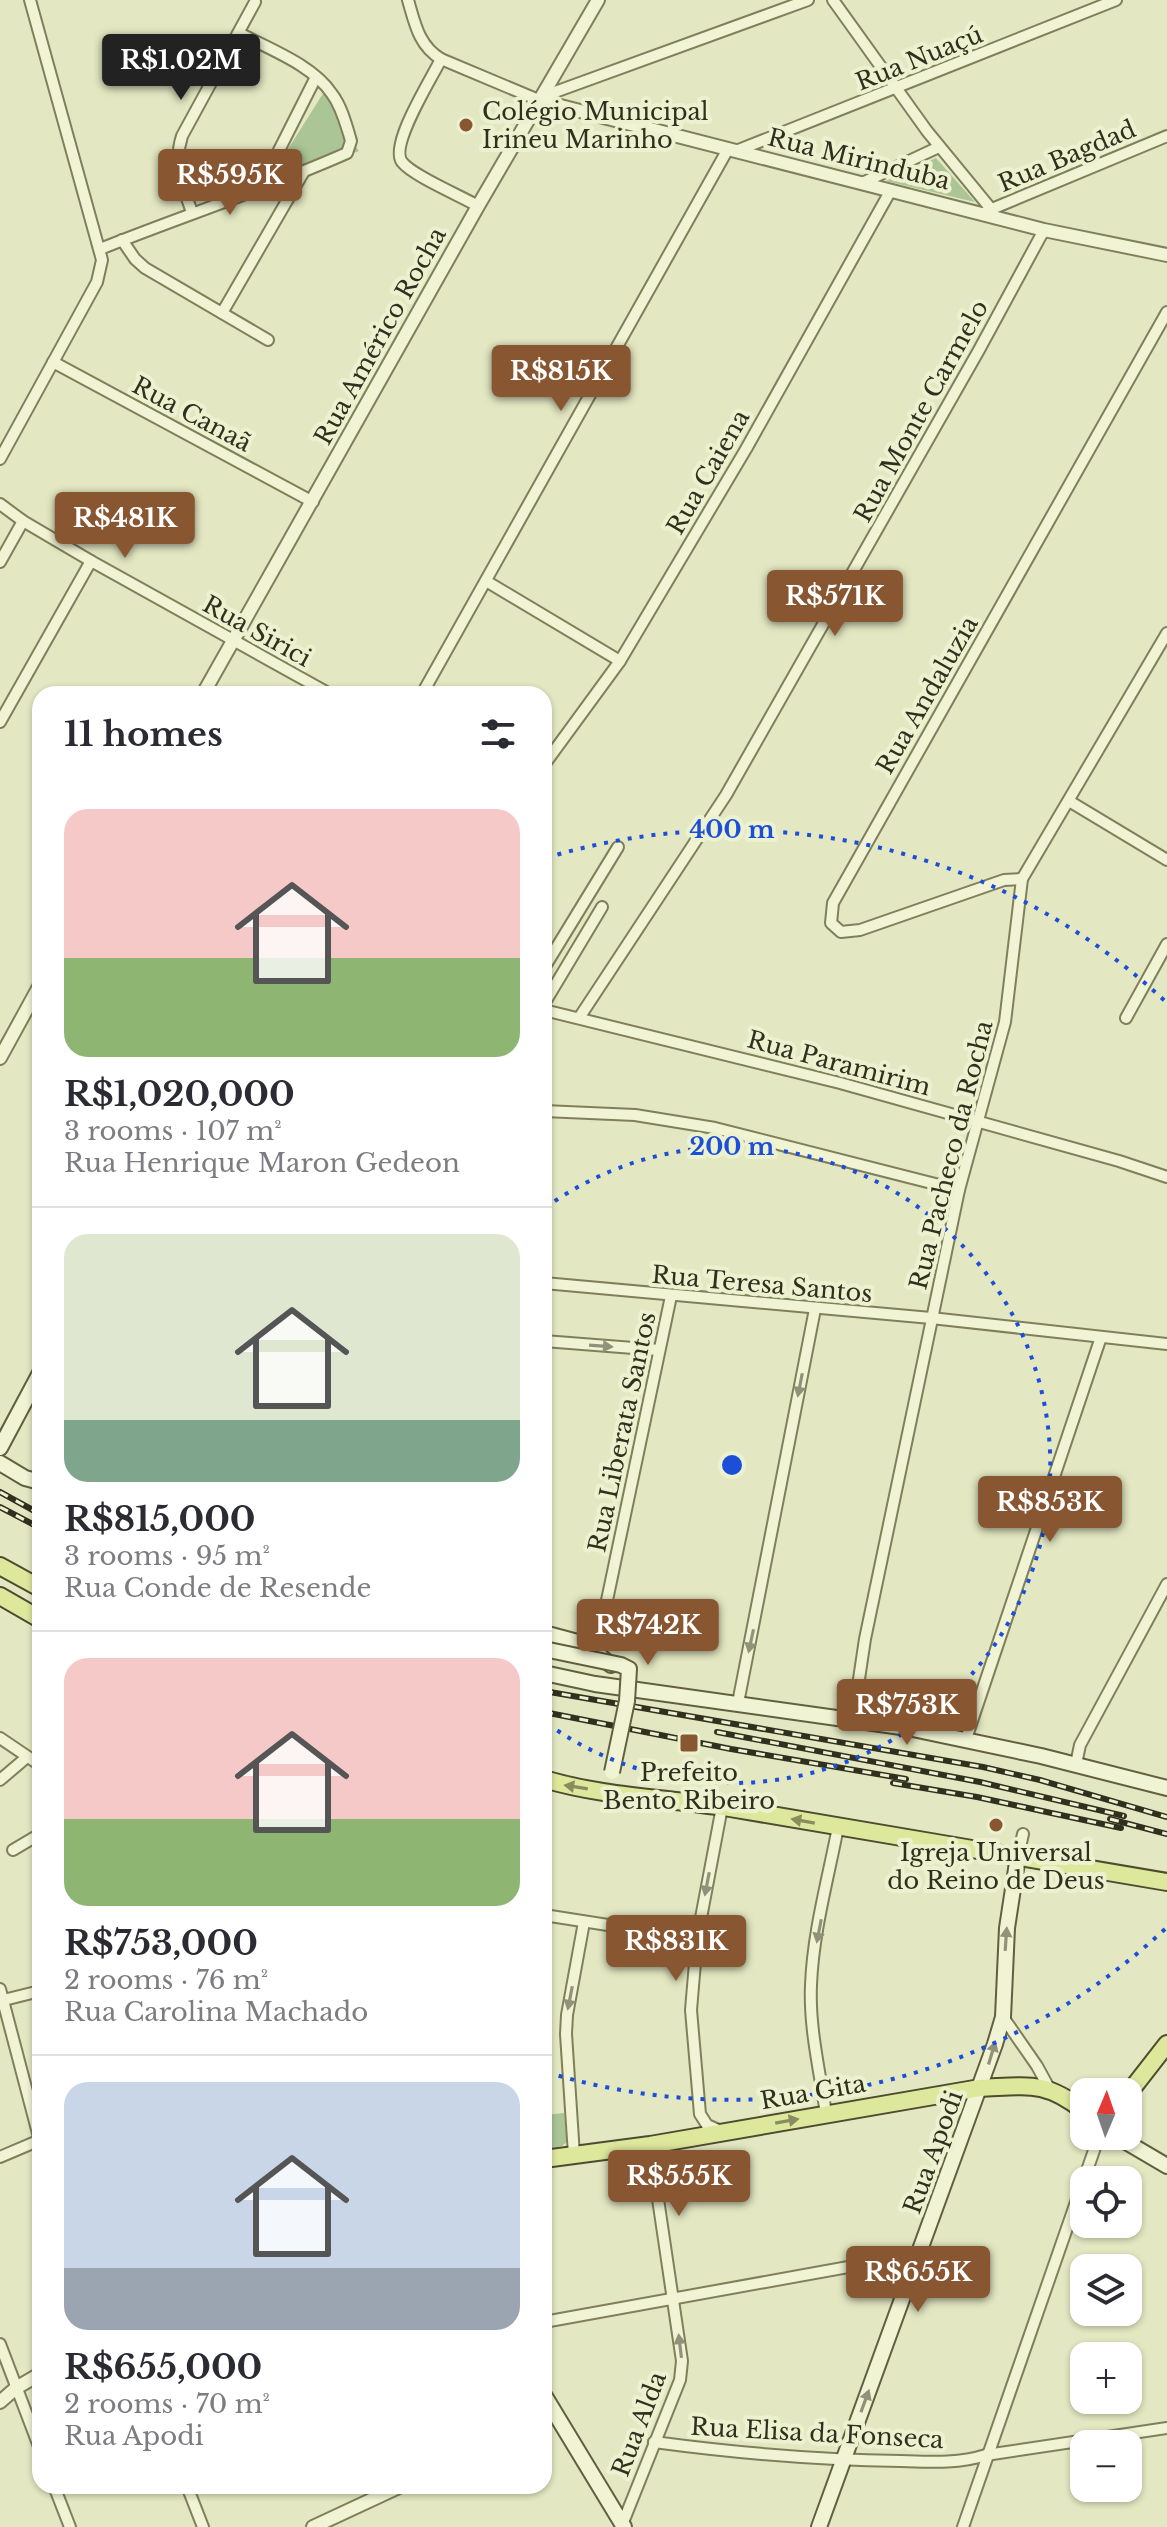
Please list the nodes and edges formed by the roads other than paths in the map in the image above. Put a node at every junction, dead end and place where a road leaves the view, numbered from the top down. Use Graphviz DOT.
graph roads {
  1 [pos="30,0"];
  2 [pos="408,0"];
  3 [pos="598,0"];
  4 [pos="808,0"];
  5 [pos="833,0"];
  6 [pos="1116,0"];
  7 [pos="255,2"];
  8 [pos="239,33"];
  9 [pos="441,59"];
  10 [pos="316,77"];
  11 [pos="896,89"];
  12 [pos="543,98"];
  13 [pos="1167,136"];
  14 [pos="939,147"];
  15 [pos="732,150"];
  16 [pos="303,173"];
  17 [pos="862,183"];
  18 [pos="260,188"];
  19 [pos="891,190"];
  20 [pos="478,206"];
  21 [pos="192,212"];
  22 [pos="986,212"];
  23 [pos="1044,230"];
  24 [pos="122,240"];
  25 [pos="100,249"];
  26 [pos="1167,255"];
  27 [pos="1167,312"];
  28 [pos="222,313"];
  29 [pos="268,340"];
  30 [pos="53,362"];
  31 [pos="0,459"];
  32 [pos="313,502"];
  33 [pos="0,504"];
  34 [pos="23,521"];
  35 [pos="91,561"];
  36 [pos="0,562"];
  37 [pos="486,581"];
  38 [pos="1167,633"];
  39 [pos="234,641"];
  40 [pos="620,661"];
  41 [pos="208,686"];
  42 [pos="316,686"];
  43 [pos="427,686"];
  44 [pos="0,722"];
  45 [pos="552,754"];
  46 [pos="1069,801"];
  47 [pos="618,847"];
  48 [pos="1167,860"];
  49 [pos="1022,879"];
  50 [pos="602,907"];
  51 [pos="1167,944"];
  52 [pos="552,955"];
  53 [pos="552,993"];
  54 [pos="32,1000"];
  55 [pos="552,1010"];
  56 [pos="579,1018"];
  57 [pos="1126,1018"];
  58 [pos="0,1058"];
  59 [pos="552,1111"];
  60 [pos="978,1120"];
  61 [pos="1167,1177"];
  62 [pos="959,1190"];
  63 [pos="552,1284"];
  64 [pos="671,1296"];
  65 [pos="815,1309"];
  66 [pos="931,1318"];
  67 [pos="1101,1337"];
  68 [pos="552,1342"];
  69 [pos="1167,1344"];
  70 [pos="659,1350"];
  71 [pos="32,1388"];
  72 [pos="0,1448"];
  73 [pos="0,1463"];
  74 [pos="25,1478"];
  75 [pos="32,1480"];
  76 [pos="32,1485"];
  77 [pos="0,1566"];
  78 [pos="32,1584"];
  79 [pos="1167,1584"];
  80 [pos="0,1596"];
  81 [pos="1163,1603"];
  82 [pos="32,1614"];
  83 [pos="602,1624"];
  84 [pos="552,1635"];
  85 [pos="581,1642"];
  86 [pos="552,1651"];
  87 [pos="600,1655"];
  88 [pos="552,1675"];
  89 [pos="652,1690"];
  90 [pos="738,1703"];
  91 [pos="853,1719"];
  92 [pos="0,1738"];
  93 [pos="966,1739"];
  94 [pos="27,1757"];
  95 [pos="32,1760"];
  96 [pos="1076,1764"];
  97 [pos="0,1780"];
  98 [pos="552,1781"];
  99 [pos="1167,1788"];
  100 [pos="608,1792"];
  101 [pos="722,1807"];
  102 [pos="838,1827"];
  103 [pos="1023,1834"];
  104 [pos="32,1839"];
  105 [pos="13,1850"];
  106 [pos="1018,1856"];
  107 [pos="1167,1882"];
  108 [pos="552,1916"];
  109 [pos="584,1922"];
  110 [pos="697,1939"];
  111 [pos="32,1992"];
  112 [pos="1,1997"];
  113 [pos="1003,2017"];
  114 [pos="1164,2054"];
  115 [pos="1142,2078"];
  116 [pos="980,2088"];
  117 [pos="1049,2088"];
  118 [pos="1070,2100"];
  119 [pos="32,2111"];
  120 [pos="826,2114"];
  121 [pos="723,2132"];
  122 [pos="32,2143"];
  123 [pos="650,2145"];
  124 [pos="1094,2150"];
  125 [pos="1140,2150"];
  126 [pos="574,2155"];
  127 [pos="0,2157"];
  128 [pos="552,2158"];
  129 [pos="1167,2166"];
  130 [pos="920,2254"];
  131 [pos="673,2296"];
  132 [pos="552,2320"];
  133 [pos="0,2344"];
  134 [pos="32,2379"];
  135 [pos="16,2388"];
  136 [pos="0,2402"];
  137 [pos="552,2418"];
  138 [pos="1167,2428"];
  139 [pos="32,2429"];
  140 [pos="654,2442"];
  141 [pos="986,2455"];
  142 [pos="844,2460"];
  143 [pos="57,2494"];
  144 [pos="190,2494"];
  145 [pos="384,2494"];
  146 [pos="623,2526"];
  147 [pos="70,2527"];
  148 [pos="203,2527"];
  149 [pos="313,2527"];
  150 [pos="819,2527"];
  151 [pos="963,2527"];
  1 -- 25 [label="street"];
  2 -- 9 [label="street"];
  3 -- 12 [label="street, Rua Américo Rocha"];
  4 -- 12 [label="street"];
  5 -- 11 [label="street"];
  6 -- 11 [label="street, Rua Nuaçú"];
  7 -- 8 [label="street"];
  8 -- 10 [label="street"];
  8 -- 21 [label="street"];
  9 -- 12 [label="street"];
  9 -- 20 [label="street"];
  10 -- 16 [label="street"];
  10 -- 18 [label="street"];
  11 -- 14 [label="street"];
  11 -- 15 [label="street, Rua Nuaçú"];
  12 -- 15 [label="street, Rua Mirinduba"];
  12 -- 20 [label="street, Rua Américo Rocha"];
  13 -- 22 [label="street, Rua Bagdad"];
  14 -- 17 [label="street"];
  14 -- 22 [label="street"];
  15 -- 17 [label="street, Rua Mirinduba"];
  15 -- 37 [label="street"];
  16 -- 18 [label="street"];
  16 -- 28 [label="street"];
  17 -- 19 [label="street, Rua Mirinduba"];
  18 -- 21 [label="street"];
  19 -- 22 [label="street, Rua Mirinduba"];
  19 -- 40 [label="street, Rua Caiena"];
  20 -- 32 [label="street, Rua Américo Rocha"];
  21 -- 24 [label="street"];
  22 -- 23 [label="street, Rua Mirinduba"];
  23 -- 26 [label="street, Rua Mirinduba"];
  23 -- 56 [label="street, Rua Monte Carmelo"];
  24 -- 25 [label="street"];
  24 -- 28 [label="street"];
  25 -- 30 [label="street"];
  27 -- 49 [label="street, Rua Andaluzia"];
  28 -- 29 [label="street"];
  30 -- 31 [label="street"];
  30 -- 32 [label="street, Rua Canaã"];
  32 -- 39 [label="street, Rua Américo Rocha"];
  33 -- 34 [label="street, Rua Sirici"];
  34 -- 35 [label="street, Rua Sirici"];
  34 -- 36 [label="street"];
  35 -- 39 [label="street, Rua Sirici"];
  35 -- 44 [label="street"];
  37 -- 40 [label="street"];
  37 -- 43 [label="street"];
  38 -- 46 [label="street, Rua Pacheco da Rocha"];
  39 -- 41 [label="street, Rua Américo Rocha"];
  39 -- 42 [label="street, Rua Sirici"];
  40 -- 45 [label="street, Rua Caiena"];
  46 -- 48 [label="street"];
  46 -- 49 [label="street, Rua Pacheco da Rocha"];
  47 -- 52 [label="street"];
  49 -- 60 [label="street, Rua Pacheco da Rocha"];
  50 -- 53 [label="street"];
  51 -- 57 [label="street"];
  54 -- 58 [label="street"];
  55 -- 56 [label="street, Rua Paramirim"];
  56 -- 60 [label="street, Rua Paramirim"];
  59 -- 62 [label="street"];
  60 -- 61 [label="street, Rua Paramirim"];
  60 -- 62 [label="street, Rua Pacheco da Rocha"];
  62 -- 66 [label="street, Rua Pacheco da Rocha"];
  63 -- 64 [label="street, Rua Teresa Santos"];
  64 -- 65 [label="street, Rua Teresa Santos"];
  64 -- 70 [label="street, Rua Liberata Santos"];
  65 -- 66 [label="street, Rua Teresa Santos"];
  65 -- 90 [label="street, one-way"];
  66 -- 67 [label="street, Rua Teresa Santos"];
  66 -- 91 [label="street, Rua Pacheco da Rocha"];
  67 -- 69 [label="street, Rua Teresa Santos"];
  67 -- 93 [label="street"];
  68 -- 70 [label="street, one-way"];
  70 -- 83 [label="street, Rua Liberata Santos"];
  71 -- 72 [label="main road"];
  73 -- 74 [label="main road"];
  74 -- 75 [label="main road"];
  74 -- 76 [label="main road"];
  77 -- 78 [label="main road"];
  79 -- 81 [label="street"];
  80 -- 82 [label="main road"];
  81 -- 96 [label="street"];
  83 -- 85 [label="street"];
  83 -- 87 [label="street, Rua Liberata Santos"];
  84 -- 85 [label="main road"];
  85 -- 87 [label="main road"];
  86 -- 100 [label="main road, bridge"];
  87 -- 89 [label="main road"];
  88 -- 89 [label="main road"];
  89 -- 90 [label="main road"];
  90 -- 91 [label="main road"];
  91 -- 93 [label="main road"];
  92 -- 94 [label="street"];
  93 -- 96 [label="main road"];
  94 -- 95 [label="street"];
  94 -- 97 [label="street"];
  96 -- 99 [label="main road"];
  100 -- 98 [label="main road, one-way"];
  100 -- 101 [label="main road"];
  102 -- 101 [label="main road, one-way"];
  101 -- 110 [label="street, one-way"];
  102 -- 106 [label="main road"];
  102 -- 120 [label="street, one-way"];
  103 -- 106 [label="street"];
  104 -- 105 [label="street"];
  106 -- 107 [label="main road"];
  113 -- 106 [label="main road, Rua Apodi, one-way"];
  108 -- 109 [label="street"];
  109 -- 110 [label="street"];
  109 -- 126 [label="street, one-way"];
  110 -- 121 [label="street"];
  111 -- 112 [label="street"];
  112 -- 119 [label="street"];
  116 -- 113 [label="main road, Rua Apodi, one-way"];
  113 -- 117 [label="street"];
  114 -- 115 [label="main road"];
  116 -- 117 [label="main road, Rua Gita"];
  116 -- 120 [label="main road, Rua Gita"];
  116 -- 130 [label="main road, Rua Apodi"];
  117 -- 118 [label="main road"];
  121 -- 120 [label="main road, Rua Gita, one-way"];
  121 -- 123 [label="main road, Rua Gita"];
  122 -- 127 [label="street"];
  123 -- 126 [label="main road, Rua Gita"];
  123 -- 131 [label="street, Rua Alda"];
  124 -- 141 [label="street"];
  125 -- 129 [label="main road"];
  126 -- 128 [label="main road, Rua Gita"];
  130 -- 131 [label="street"];
  142 -- 130 [label="main road, Rua Apodi, one-way"];
  131 -- 132 [label="street"];
  140 -- 131 [label="street, Rua Alda, one-way"];
  133 -- 135 [label="street"];
  134 -- 135 [label="street"];
  135 -- 136 [label="street"];
  135 -- 139 [label="street"];
  137 -- 146 [label="main road"];
  138 -- 141 [label="street, Rua Elisa da Fonseca"];
  140 -- 142 [label="street, Rua Elisa da Fonseca"];
  140 -- 146 [label="street, Rua Alda"];
  141 -- 142 [label="street, Rua Elisa da Fonseca"];
  141 -- 151 [label="street"];
  142 -- 150 [label="main road, Rua Apodi"];
  143 -- 147 [label="street"];
  144 -- 148 [label="street"];
  145 -- 149 [label="street"];
}
